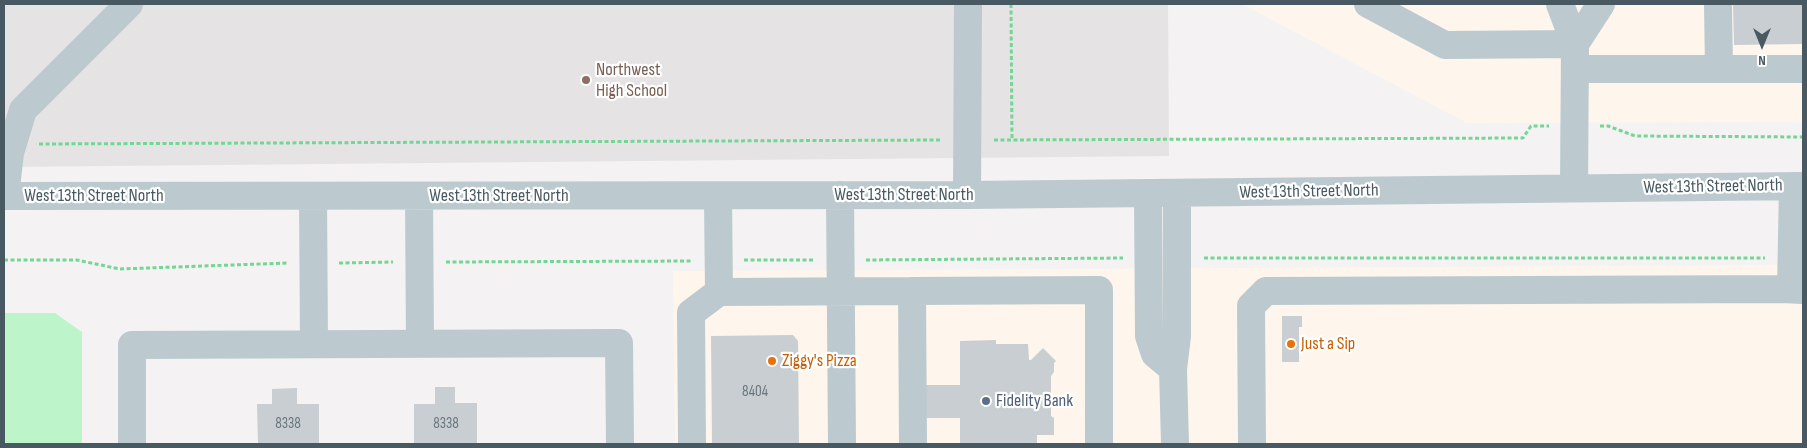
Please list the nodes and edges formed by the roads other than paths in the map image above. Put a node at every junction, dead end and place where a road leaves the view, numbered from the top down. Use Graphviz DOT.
graph roads {
  1 [pos="129,4"];
  2 [pos="968,4"];
  3 [pos="1368,4"];
  4 [pos="1560,4"];
  5 [pos="1601,4"];
  6 [pos="1718,4"];
  7 [pos="1391,10"];
  8 [pos="1575,56"];
  9 [pos="1719,69"];
  10 [pos="1803,69"];
  11 [pos="1798,186"];
  12 [pos="1574,188"];
  13 [pos="1148,193"];
  14 [pos="1177,193"];
  15 [pos="840,195"];
  16 [pos="967,195"];
  17 [pos="5,196"];
  18 [pos="313,196"];
  19 [pos="419,196"];
  20 [pos="718,196"];
  21 [pos="1797,289"];
  22 [pos="841,291"];
  23 [pos="912,291"];
  24 [pos="719,292"];
  25 [pos="314,344"];
  26 [pos="420,344"];
  27 [pos="1173,369"];
  28 [pos="132,444"];
  29 [pos="620,444"];
  30 [pos="692,444"];
  31 [pos="842,444"];
  32 [pos="913,444"];
  33 [pos="1099,444"];
  34 [pos="1175,444"];
  35 [pos="1252,444"];
  1 -- 17 [label="street"];
  2 -- 16 [label="street"];
  3 -- 7 [label="street"];
  4 -- 8 [label="street"];
  5 -- 8 [label="street"];
  6 -- 9 [label="street"];
  7 -- 8 [label="street"];
  8 -- 9 [label="street"];
  8 -- 12 [label="street"];
  9 -- 10 [label="street"];
  11 -- 12 [label="street, West 13th Street North"];
  11 -- 21 [label="street"];
  12 -- 14 [label="street, West 13th Street North"];
  13 -- 14 [label="street, West 13th Street North"];
  13 -- 16 [label="street, West 13th Street North"];
  13 -- 27 [label="street"];
  14 -- 27 [label="street"];
  15 -- 16 [label="street, West 13th Street North"];
  15 -- 20 [label="street, West 13th Street North"];
  15 -- 22 [label="street"];
  17 -- 18 [label="street, West 13th Street North"];
  18 -- 19 [label="street, West 13th Street North"];
  18 -- 25 [label="street"];
  19 -- 20 [label="street, West 13th Street North"];
  19 -- 26 [label="street"];
  20 -- 24 [label="street"];
  21 -- 35 [label="street"];
  22 -- 23 [label="street"];
  22 -- 24 [label="street"];
  22 -- 31 [label="street"];
  23 -- 32 [label="street"];
  23 -- 33 [label="street"];
  24 -- 30 [label="street"];
  25 -- 26 [label="street"];
  25 -- 28 [label="street"];
  26 -- 29 [label="street"];
  27 -- 34 [label="street"];
}
